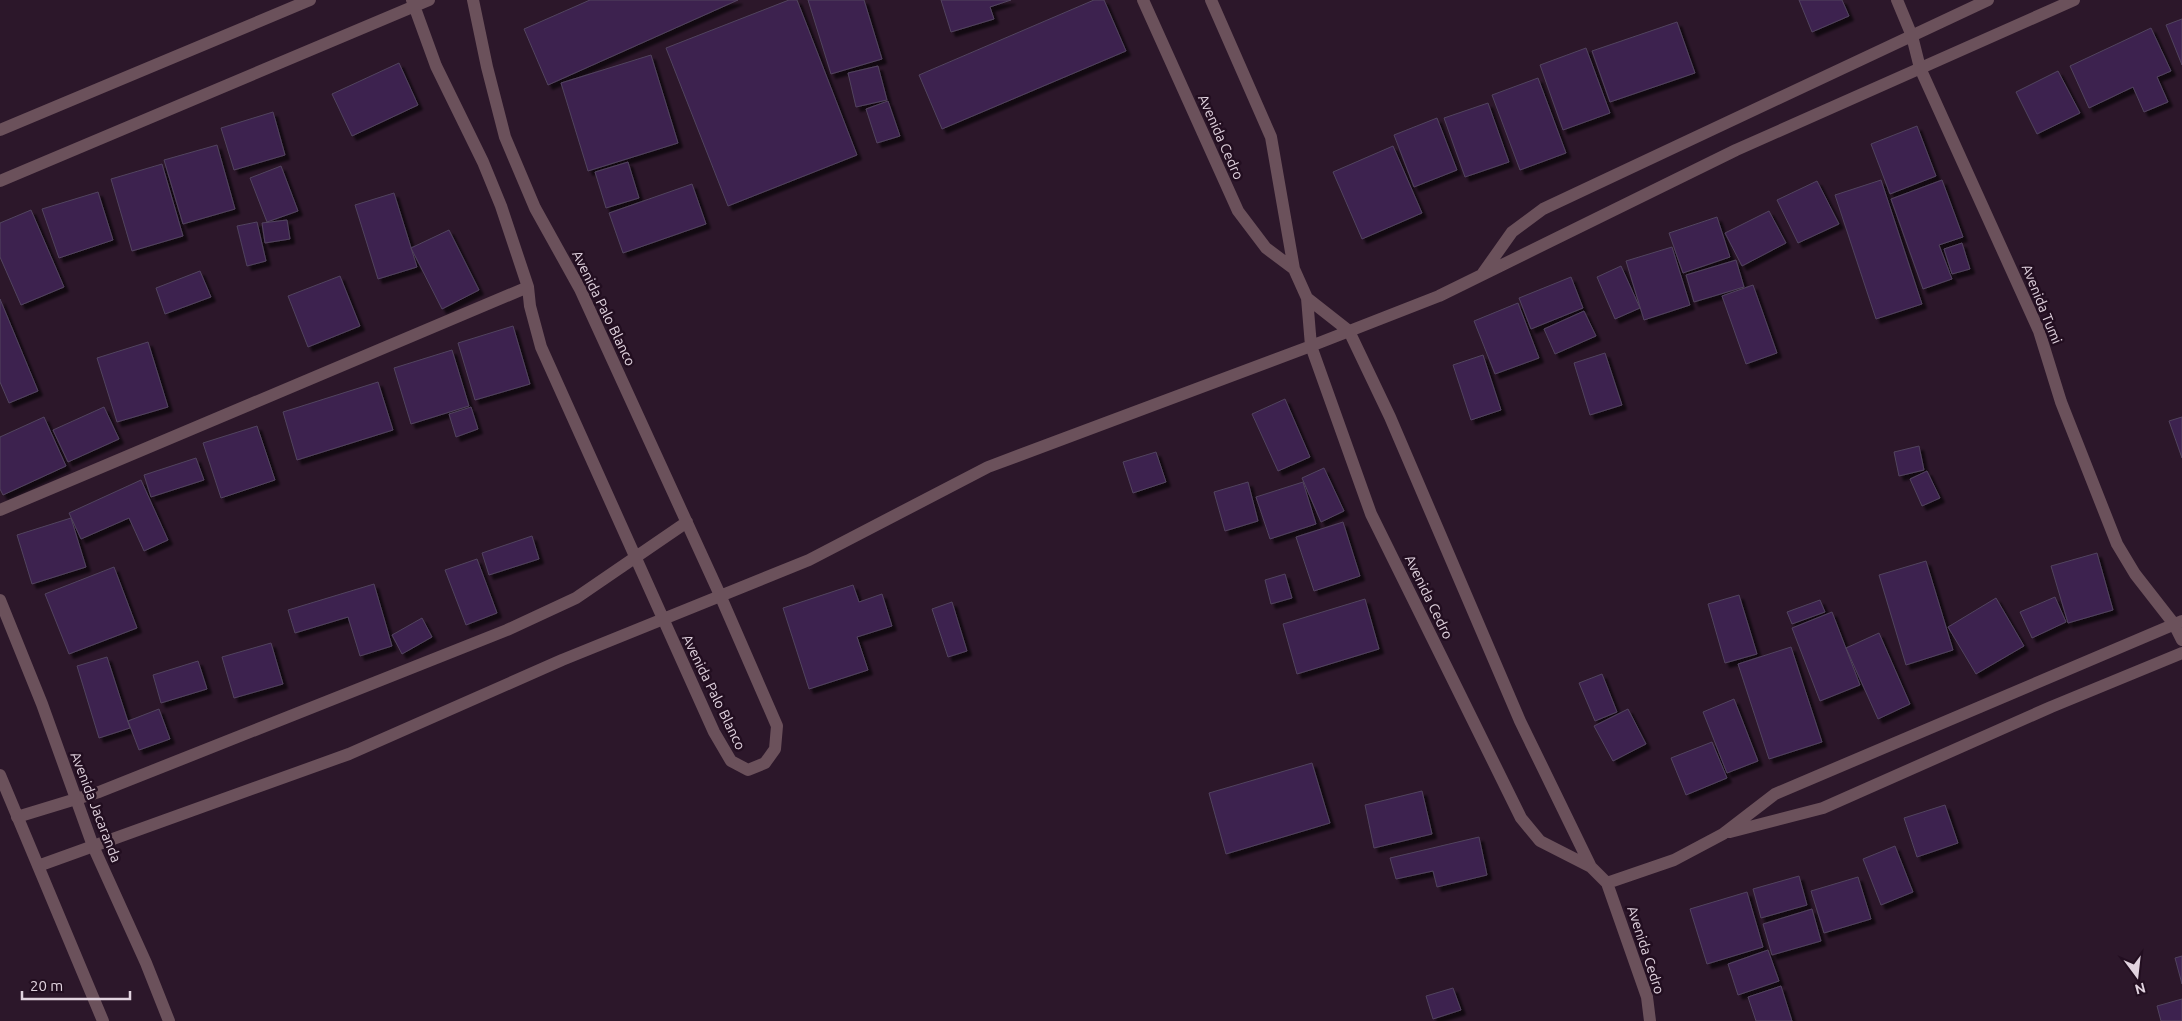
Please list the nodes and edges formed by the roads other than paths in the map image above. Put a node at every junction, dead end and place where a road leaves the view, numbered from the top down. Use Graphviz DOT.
graph roads {
  1 [pos="310,0"];
  2 [pos="429,0"];
  3 [pos="474,0"];
  4 [pos="1143,0"];
  5 [pos="1211,0"];
  6 [pos="1897,0"];
  7 [pos="1988,0"];
  8 [pos="2074,0"];
  9 [pos="413,3"];
  10 [pos="1912,36"];
  11 [pos="1920,68"];
  12 [pos="0,130"];
  13 [pos="0,181"];
  14 [pos="1294,269"];
  15 [pos="1482,275"];
  16 [pos="528,287"];
  17 [pos="1306,298"];
  18 [pos="1349,331"];
  19 [pos="1311,346"];
  20 [pos="0,510"];
  21 [pos="687,522"];
  22 [pos="636,557"];
  23 [pos="720,595"];
  24 [pos="0,600"];
  25 [pos="663,618"];
  26 [pos="2178,623"];
  27 [pos="2182,640"];
  28 [pos="2182,653"];
  29 [pos="0,775"];
  30 [pos="76,799"];
  31 [pos="18,817"];
  32 [pos="1723,834"];
  33 [pos="93,846"];
  34 [pos="38,866"];
  35 [pos="1591,867"];
  36 [pos="1607,883"];
  37 [pos="103,1021"];
  38 [pos="169,1021"];
  39 [pos="1650,1021"];
  1 -- 12 [label="street"];
  2 -- 9 [label="street"];
  3 -- 21 [label="street, Avenida Palo Blanco"];
  4 -- 14 [label="street, Avenida Cedro"];
  5 -- 14 [label="street, Avenida Cedro"];
  6 -- 10 [label="street, Avenida Tumi"];
  7 -- 10 [label="street"];
  8 -- 11 [label="street"];
  9 -- 13 [label="street"];
  9 -- 16 [label="street, Avenida Palo Blanco"];
  10 -- 11 [label="street, Avenida Tumi"];
  10 -- 15 [label="street"];
  11 -- 15 [label="street"];
  11 -- 26 [label="street, Avenida Tumi"];
  14 -- 17 [label="street, Avenida Cedro"];
  15 -- 18 [label="street"];
  16 -- 20 [label="street"];
  16 -- 22 [label="street, Avenida Palo Blanco"];
  17 -- 18 [label="street, Avenida Cedro"];
  17 -- 19 [label="street, Avenida Cedro"];
  18 -- 19 [label="street"];
  18 -- 35 [label="street, Avenida Cedro"];
  19 -- 23 [label="street"];
  19 -- 35 [label="street, Avenida Cedro"];
  21 -- 22 [label="street"];
  21 -- 23 [label="street, Avenida Palo Blanco"];
  22 -- 25 [label="street, Avenida Palo Blanco"];
  22 -- 30 [label="street"];
  23 -- 25 [label="street"];
  23 -- 25 [label="street, Avenida Palo Blanco"];
  24 -- 30 [label="street, Avenida Jacaranda"];
  25 -- 33 [label="street"];
  26 -- 27 [label="street, Avenida Tumi"];
  26 -- 32 [label="street"];
  28 -- 32 [label="street"];
  29 -- 31 [label="street"];
  30 -- 31 [label="street"];
  30 -- 33 [label="street, Avenida Jacaranda"];
  31 -- 34 [label="street"];
  32 -- 36 [label="street"];
  33 -- 34 [label="street"];
  33 -- 38 [label="street, Avenida Jacaranda"];
  34 -- 37 [label="street"];
  35 -- 36 [label="street, Avenida Cedro"];
  36 -- 39 [label="street, Avenida Cedro"];
}
